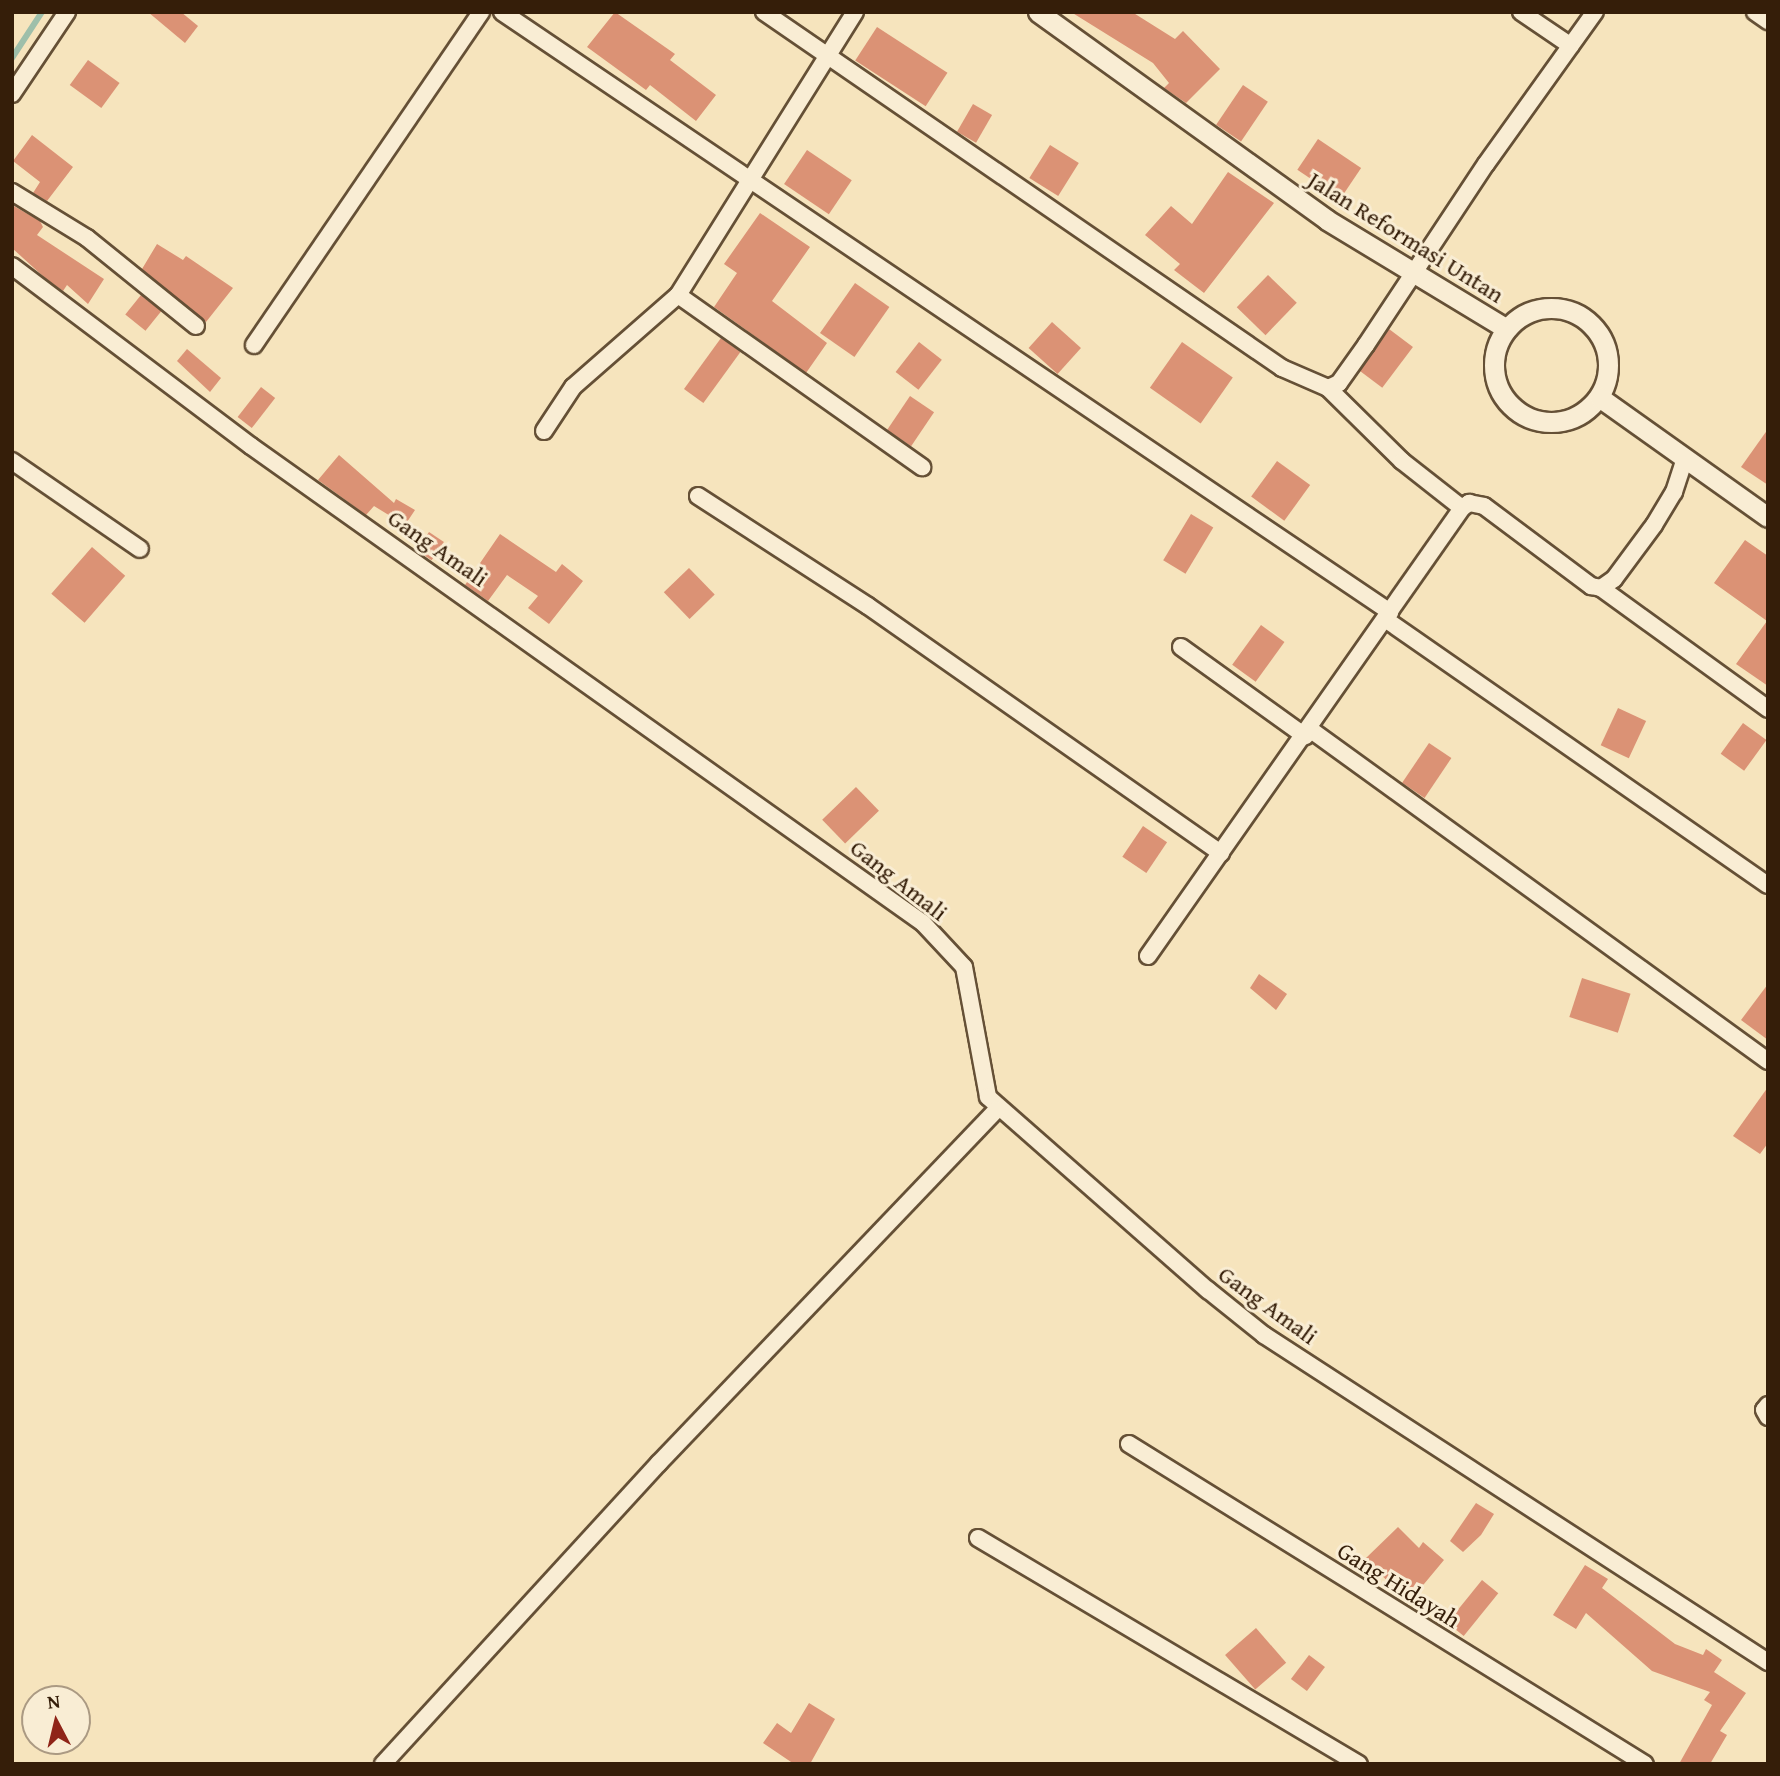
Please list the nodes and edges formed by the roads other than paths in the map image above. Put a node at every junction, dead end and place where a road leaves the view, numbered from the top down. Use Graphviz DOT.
graph roads {
  1 [pos="67,12"];
  2 [pos="481,12"];
  3 [pos="502,12"];
  4 [pos="764,12"];
  5 [pos="855,12"];
  6 [pos="1038,12"];
  7 [pos="1521,12"];
  8 [pos="1595,12"];
  9 [pos="1755,12"];
  10 [pos="1768,21"];
  11 [pos="1571,46"];
  12 [pos="824,58"];
  13 [pos="12,94"];
  14 [pos="752,178"];
  15 [pos="12,192"];
  16 [pos="12,266"];
  17 [pos="1411,275"];
  18 [pos="678,295"];
  19 [pos="197,326"];
  20 [pos="1507,329"];
  21 [pos="254,345"];
  22 [pos="1328,388"];
  23 [pos="1599,397"];
  24 [pos="544,431"];
  25 [pos="1685,458"];
  26 [pos="12,461"];
  27 [pos="922,467"];
  28 [pos="698,496"];
  29 [pos="1462,508"];
  30 [pos="1768,517"];
  31 [pos="140,549"];
  32 [pos="1601,588"];
  33 [pos="1387,615"];
  34 [pos="1181,647"];
  35 [pos="1768,709"];
  36 [pos="1308,733"];
  37 [pos="1221,853"];
  38 [pos="1768,885"];
  39 [pos="1148,956"];
  40 [pos="1768,1061"];
  41 [pos="997,1108"];
  42 [pos="1768,1405"];
  43 [pos="1768,1417"];
  44 [pos="1129,1444"];
  45 [pos="978,1538"];
  46 [pos="1768,1662"];
  47 [pos="383,1764"];
  48 [pos="1359,1764"];
  49 [pos="1645,1764"];
  1 -- 13 [label="street"];
  2 -- 21 [label="street"];
  3 -- 14 [label="street"];
  4 -- 12 [label="street"];
  5 -- 12 [label="street"];
  6 -- 17 [label="street, Jalan Reformasi Untan"];
  7 -- 11 [label="street"];
  8 -- 11 [label="street"];
  9 -- 10 [label="street"];
  11 -- 17 [label="street"];
  12 -- 14 [label="street"];
  12 -- 22 [label="street"];
  14 -- 18 [label="street"];
  14 -- 33 [label="street"];
  15 -- 19 [label="street"];
  16 -- 41 [label="street, Gang Amali"];
  17 -- 20 [label="street, Jalan Reformasi Untan"];
  17 -- 22 [label="street"];
  18 -- 24 [label="street"];
  18 -- 27 [label="street"];
  20 -- 23 [label="street, Jalan Reformasi Untan"];
  20 -- 23 [label="street"];
  22 -- 29 [label="street"];
  23 -- 25 [label="street"];
  25 -- 30 [label="street"];
  25 -- 32 [label="street"];
  26 -- 31 [label="street"];
  28 -- 37 [label="street"];
  29 -- 32 [label="street"];
  29 -- 33 [label="street"];
  32 -- 35 [label="street"];
  33 -- 36 [label="street"];
  33 -- 38 [label="street"];
  34 -- 36 [label="street"];
  36 -- 37 [label="street"];
  36 -- 40 [label="street"];
  37 -- 39 [label="street"];
  41 -- 46 [label="street, Gang Amali"];
  41 -- 47 [label="street"];
  42 -- 43 [label="street"];
  44 -- 49 [label="street, Gang Hidayah"];
  45 -- 48 [label="street"];
}
